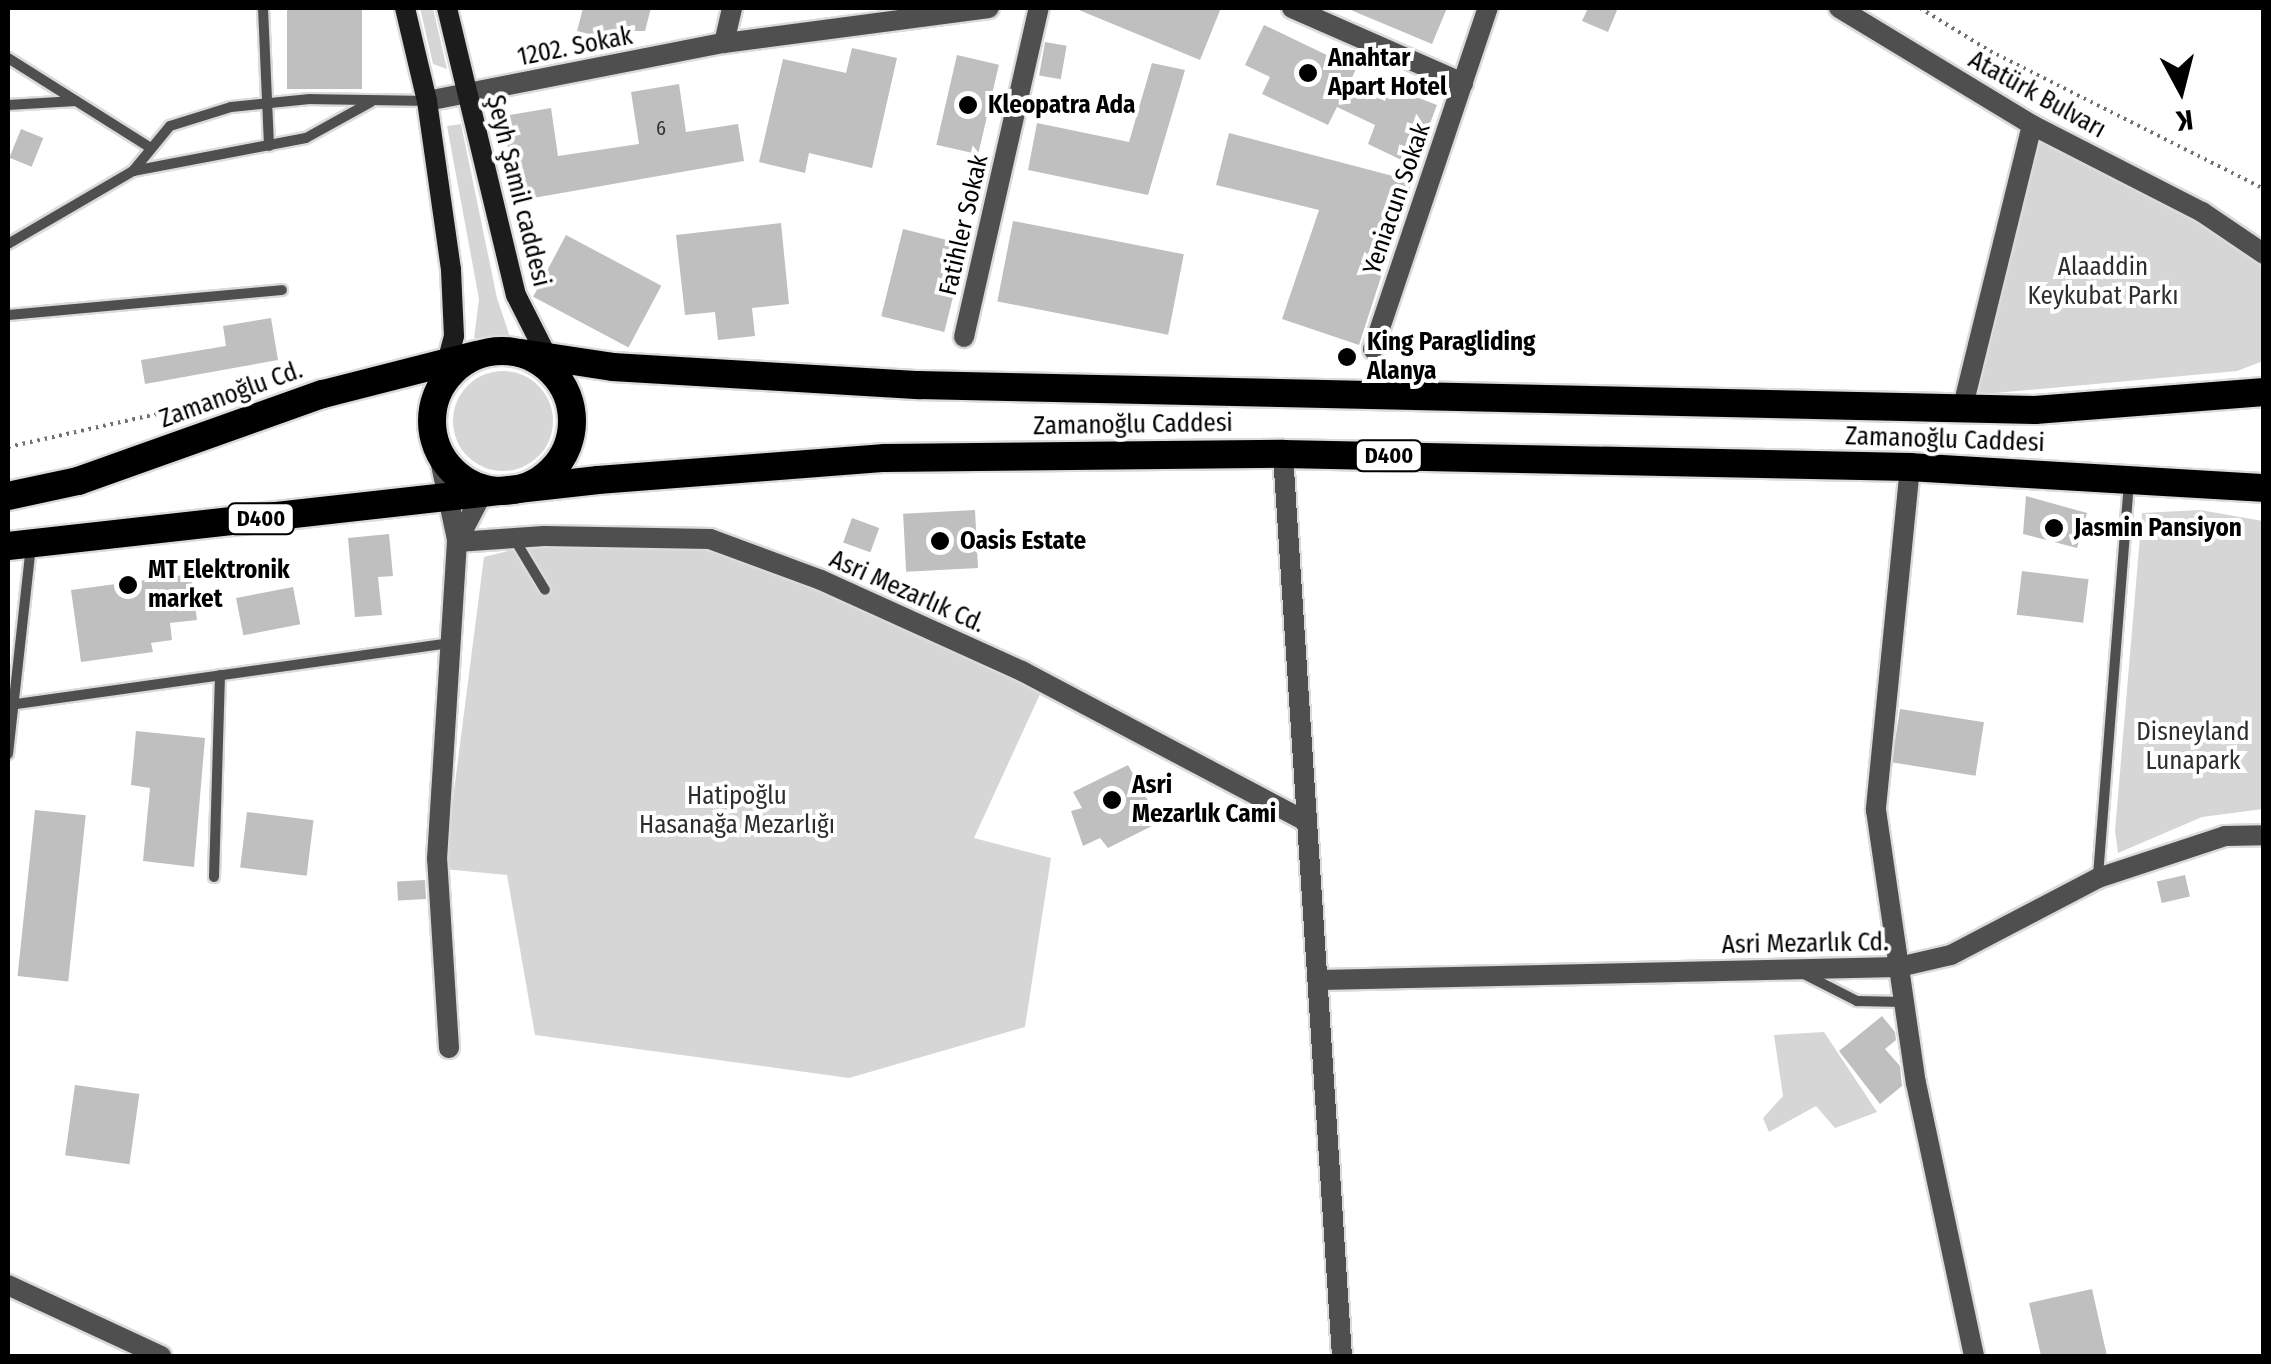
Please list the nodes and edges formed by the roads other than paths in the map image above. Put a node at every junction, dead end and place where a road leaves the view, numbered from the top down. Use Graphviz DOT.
graph roads {
  1 [pos="263,8"];
  2 [pos="405,8"];
  3 [pos="447,8"];
  4 [pos="732,8"];
  5 [pos="989,8"];
  6 [pos="1039,8"];
  7 [pos="1292,8"];
  8 [pos="1488,8"];
  9 [pos="1839,8"];
  10 [pos="724,43"];
  11 [pos="8,58"];
  12 [pos="1462,83"];
  13 [pos="468,94"];
  14 [pos="77,101"];
  15 [pos="427,101"];
  16 [pos="264,102"];
  17 [pos="372,102"];
  18 [pos="8,105"];
  19 [pos="2032,125"];
  20 [pos="148,146"];
  21 [pos="269,146"];
  22 [pos="133,171"];
  23 [pos="8,244"];
  24 [pos="2259,253"];
  25 [pos="282,290"];
  26 [pos="8,315"];
  27 [pos="964,337"];
  28 [pos="1373,349"];
  29 [pos="542,363"];
  30 [pos="444,374"];
  31 [pos="2264,392"];
  32 [pos="1963,406"];
  33 [pos="438,451"];
  34 [pos="1283,454"];
  35 [pos="1910,466"];
  36 [pos="2130,478"];
  37 [pos="8,482"];
  38 [pos="78,482"];
  39 [pos="2222,484"];
  40 [pos="2264,488"];
  41 [pos="514,490"];
  42 [pos="482,494"];
  43 [pos="8,496"];
  44 [pos="448,498"];
  45 [pos="2264,502"];
  46 [pos="514,540"];
  47 [pos="458,542"];
  48 [pos="20,544"];
  49 [pos="545,590"];
  50 [pos="451,643"];
  51 [pos="220,675"];
  52 [pos="16,704"];
  53 [pos="8,754"];
  54 [pos="1302,819"];
  55 [pos="2264,836"];
  56 [pos="214,877"];
  57 [pos="2098,878"];
  58 [pos="1788,966"];
  59 [pos="1899,967"];
  60 [pos="1321,980"];
  61 [pos="1904,1002"];
  62 [pos="449,1048"];
  63 [pos="8,1285"];
  64 [pos="160,1356"];
  65 [pos="1342,1356"];
  66 [pos="1974,1356"];
  1 -- 16 [label="lane"];
  2 -- 15 [label="main road"];
  3 -- 13 [label="main road, Şeyh Şamil caddesi"];
  4 -- 10 [label="street"];
  5 -- 10 [label="street, 1202. Sokak"];
  6 -- 27 [label="street, Fatihler Sokak"];
  7 -- 12 [label="street"];
  8 -- 12 [label="street, Yeniacun Sokak"];
  9 -- 19 [label="street, Atatürk Bulvarı"];
  10 -- 13 [label="street, 1202. Sokak"];
  11 -- 14 [label="lane"];
  12 -- 28 [label="street, Yeniacun Sokak"];
  13 -- 15 [label="street, 1202. Sokak"];
  13 -- 29 [label="main road, Şeyh Şamil caddesi"];
  14 -- 18 [label="lane"];
  14 -- 20 [label="lane"];
  15 -- 17 [label="lane"];
  15 -- 30 [label="main road"];
  16 -- 17 [label="lane"];
  16 -- 20 [label="lane"];
  16 -- 21 [label="lane"];
  17 -- 21 [label="lane"];
  19 -- 24 [label="street, Atatürk Bulvarı"];
  19 -- 32 [label="street"];
  20 -- 22 [label="lane"];
  21 -- 22 [label="lane"];
  22 -- 23 [label="lane"];
  25 -- 26 [label="lane"];
  29 -- 30 [label="highway, Zamanoğlu Cd."];
  29 -- 32 [label="highway, Zamanoğlu Caddesi"];
  29 -- 41 [label="highway"];
  30 -- 33 [label="highway"];
  30 -- 38 [label="highway, Zamanoğlu Cd."];
  31 -- 32 [label="highway, Zamanoğlu Caddesi"];
  33 -- 41 [label="highway"];
  33 -- 44 [label="street"];
  34 -- 35 [label="highway, Zamanoğlu Caddesi / D400"];
  34 -- 41 [label="highway, Zamanoğlu Caddesi / D400"];
  34 -- 54 [label="street"];
  35 -- 36 [label="highway, Zamanoğlu Caddesi / D400"];
  35 -- 59 [label="street"];
  36 -- 39 [label="highway, Zamanoğlu Caddesi / D400"];
  36 -- 57 [label="lane"];
  37 -- 38 [label="street"];
  38 -- 43 [label="highway, Zamanoğlu Cd."];
  39 -- 40 [label="highway, Zamanoğlu Caddesi / D400"];
  39 -- 45 [label="street"];
  41 -- 42 [label="highway, Zamanoğlu Caddesi / D400"];
  42 -- 44 [label="highway, Zamanoğlu Caddesi / D400"];
  42 -- 47 [label="street"];
  44 -- 47 [label="street"];
  44 -- 48 [label="highway, Zamanoğlu Caddesi / D400"];
  46 -- 47 [label="street, Asri Mezarlık Cd."];
  46 -- 49 [label="lane"];
  46 -- 54 [label="street, Asri Mezarlık Cd."];
  47 -- 50 [label="street"];
  48 -- 52 [label="lane"];
  50 -- 51 [label="lane"];
  50 -- 62 [label="street"];
  51 -- 52 [label="lane"];
  51 -- 56 [label="lane"];
  52 -- 53 [label="lane"];
  54 -- 60 [label="street"];
  55 -- 57 [label="street, Asri Mezarlık Cd."];
  57 -- 59 [label="street, Asri Mezarlık Cd."];
  58 -- 59 [label="street, Asri Mezarlık Cd."];
  58 -- 60 [label="street, Asri Mezarlık Cd."];
  58 -- 61 [label="lane"];
  59 -- 61 [label="street"];
  60 -- 65 [label="street"];
  61 -- 66 [label="street"];
  63 -- 64 [label="street"];
}
